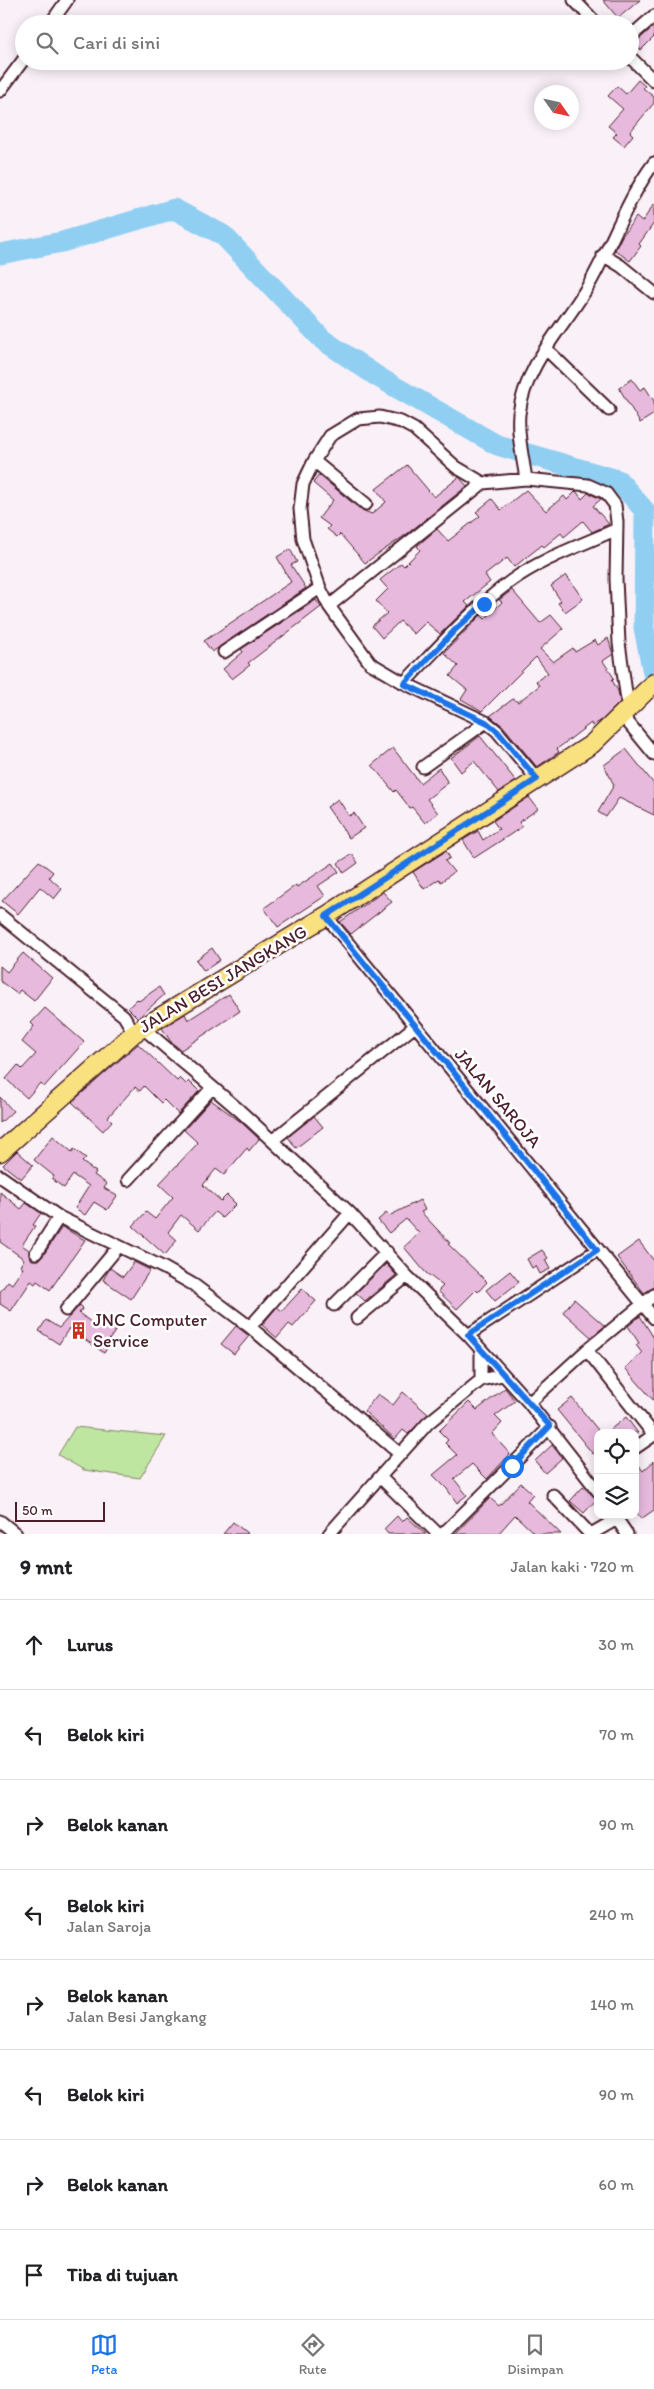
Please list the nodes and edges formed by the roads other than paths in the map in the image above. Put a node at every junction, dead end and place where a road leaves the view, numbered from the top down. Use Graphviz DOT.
graph roads {
  1 [pos="67,0"];
  2 [pos="574,0"];
  3 [pos="56,15"];
  4 [pos="588,15"];
  5 [pos="654,16"];
  6 [pos="639,30"];
  7 [pos="639,66"];
  8 [pos="16,70"];
  9 [pos="654,81"];
  10 [pos="0,91"];
  11 [pos="654,163"];
  12 [pos="603,255"];
  13 [pos="654,292"];
  14 [pos="546,349"];
  15 [pos="610,410"];
  16 [pos="314,461"];
  17 [pos="526,479"];
  18 [pos="483,483"];
  19 [pos="366,504"];
  20 [pos="617,529"];
  21 [pos="320,588"];
  22 [pos="329,606"];
  23 [pos="224,652"];
  24 [pos="404,684"];
  25 [pos="648,688"];
  26 [pos="625,711"];
  27 [pos="486,722"];
  28 [pos="654,754"];
  29 [pos="423,767"];
  30 [pos="537,779"];
  31 [pos="0,915"];
  32 [pos="326,916"];
  33 [pos="415,1026"];
  34 [pos="139,1031"];
  35 [pos="212,1088"];
  36 [pos="273,1140"];
  37 [pos="0,1152"];
  38 [pos="0,1176"];
  39 [pos="128,1180"];
  40 [pos="350,1213"];
  41 [pos="59,1217"];
  42 [pos="119,1246"];
  43 [pos="597,1250"];
  44 [pos="387,1252"];
  45 [pos="36,1253"];
  46 [pos="407,1276"];
  47 [pos="654,1295"];
  48 [pos="642,1304"];
  49 [pos="334,1305"];
  50 [pos="66,1310"];
  51 [pos="357,1318"];
  52 [pos="654,1318"];
  53 [pos="250,1327"];
  54 [pos="468,1335"];
  55 [pos="587,1350"];
  56 [pos="481,1351"];
  57 [pos="502,1375"];
  58 [pos="481,1380"];
  59 [pos="530,1403"];
  60 [pos="550,1426"];
  61 [pos="654,1435"];
  62 [pos="639,1445"];
  63 [pos="400,1454"];
  64 [pos="594,1476"];
  65 [pos="380,1477"];
  66 [pos="553,1495"];
  67 [pos="613,1519"];
  68 [pos="617,1519"];
  69 [pos="0,1521"];
  70 [pos="16,1534"];
  71 [pos="329,1534"];
  72 [pos="438,1534"];
  73 [pos="443,1534"];
  74 [pos="590,1534"];
  75 [pos="628,1534"];
  1 -- 3 [label="street"];
  2 -- 4 [label="street"];
  5 -- 6 [label="street"];
  7 -- 9 [label="street"];
  8 -- 10 [label="street"];
  11 -- 12 [label="street"];
  12 -- 13 [label="street"];
  12 -- 14 [label="street"];
  14 -- 15 [label="street"];
  14 -- 17 [label="street"];
  16 -- 18 [label="street"];
  16 -- 19 [label="street"];
  16 -- 21 [label="street"];
  17 -- 18 [label="street"];
  17 -- 20 [label="street"];
  18 -- 22 [label="street"];
  20 -- 24 [label="street"];
  20 -- 26 [label="street"];
  21 -- 22 [label="street"];
  21 -- 23 [label="street"];
  22 -- 24 [label="street"];
  24 -- 27 [label="street"];
  25 -- 26 [label="main road, JALAN BESI JANGKANG"];
  26 -- 28 [label="street"];
  26 -- 30 [label="main road, JALAN BESI JANGKANG"];
  27 -- 29 [label="street"];
  27 -- 30 [label="street"];
  30 -- 32 [label="main road, JALAN BESI JANGKANG"];
  31 -- 34 [label="street"];
  32 -- 33 [label="street, JALAN SAROJA"];
  32 -- 34 [label="main road, JALAN BESI JANGKANG"];
  33 -- 36 [label="street"];
  33 -- 43 [label="street, JALAN SAROJA"];
  34 -- 35 [label="street"];
  34 -- 37 [label="main road, JALAN BESI JANGKANG"];
  35 -- 36 [label="street"];
  35 -- 39 [label="street"];
  36 -- 40 [label="street"];
  38 -- 41 [label="street"];
  40 -- 44 [label="street"];
  40 -- 53 [label="street"];
  41 -- 42 [label="street"];
  41 -- 45 [label="street"];
  42 -- 50 [label="street"];
  42 -- 53 [label="street"];
  43 -- 48 [label="street, JALAN SAROJA"];
  43 -- 54 [label="street"];
  44 -- 46 [label="street"];
  44 -- 49 [label="street"];
  46 -- 51 [label="street"];
  46 -- 54 [label="street"];
  47 -- 48 [label="street"];
  48 -- 52 [label="street, JALAN SAROJA"];
  48 -- 55 [label="street"];
  53 -- 63 [label="street"];
  54 -- 56 [label="street"];
  55 -- 59 [label="street"];
  55 -- 61 [label="street"];
  56 -- 57 [label="street"];
  56 -- 58 [label="street"];
  57 -- 58 [label="street"];
  57 -- 59 [label="street"];
  58 -- 63 [label="street"];
  59 -- 60 [label="street"];
  60 -- 64 [label="street"];
  60 -- 73 [label="street"];
  61 -- 62 [label="street"];
  63 -- 65 [label="street"];
  65 -- 71 [label="street"];
  65 -- 72 [label="street"];
  66 -- 74 [label="street"];
  67 -- 74 [label="street"];
  68 -- 75 [label="street"];
  69 -- 70 [label="street"];
}
